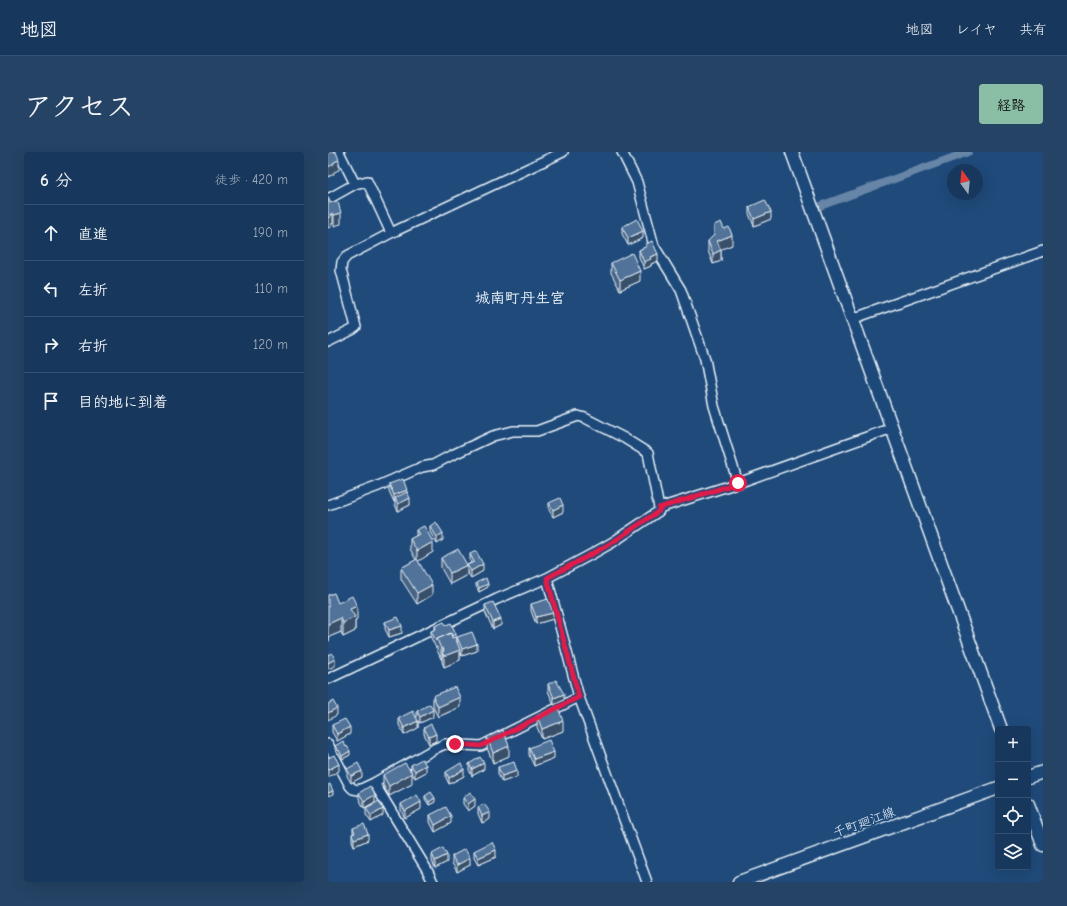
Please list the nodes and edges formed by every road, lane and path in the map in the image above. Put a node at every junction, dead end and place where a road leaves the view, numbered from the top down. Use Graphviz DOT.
graph roads {
  1 [pos="339,152"];
  2 [pos="563,152"];
  3 [pos="622,152"];
  4 [pos="792,152"];
  5 [pos="355,184"];
  6 [pos="328,198"];
  7 [pos="391,233"];
  8 [pos="1043,251"];
  9 [pos="852,320"];
  10 [pos="328,342"];
  11 [pos="892,428"];
  12 [pos="738,483"];
  13 [pos="328,505"];
  14 [pos="659,508"];
  15 [pos="547,578"];
  16 [pos="328,679"];
  17 [pos="579,697"];
  18 [pos="1000,726"];
  19 [pos="328,744"];
  20 [pos="331,759"];
  21 [pos="1043,772"];
  22 [pos="1031,777"];
  23 [pos="374,783"];
  24 [pos="995,789"];
  25 [pos="1031,812"];
  26 [pos="1043,846"];
  27 [pos="433,882"];
  28 [pos="647,882"];
  29 [pos="739,882"];
  1 -- 5 [label="street"];
  2 -- 7 [label="street"];
  3 -- 12 [label="street"];
  4 -- 9 [label="street"];
  5 -- 6 [label="street"];
  5 -- 7 [label="street"];
  7 -- 10 [label="street"];
  8 -- 9 [label="street"];
  9 -- 11 [label="street"];
  11 -- 12 [label="street"];
  11 -- 18 [label="street"];
  12 -- 14 [label="street"];
  13 -- 14 [label="street"];
  14 -- 15 [label="street"];
  15 -- 16 [label="street"];
  15 -- 17 [label="street"];
  17 -- 23 [label="street"];
  17 -- 28 [label="street"];
  19 -- 20 [label="street"];
  20 -- 23 [label="street"];
  21 -- 22 [label="street"];
  23 -- 27 [label="street"];
  24 -- 29 [label="street, 千町廻江線"];
  25 -- 26 [label="street"];
}
